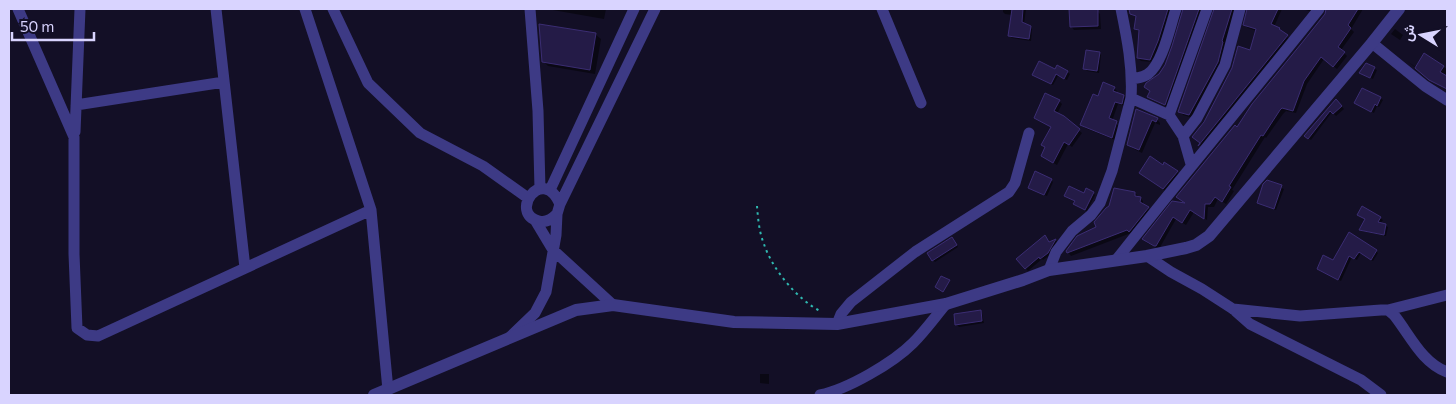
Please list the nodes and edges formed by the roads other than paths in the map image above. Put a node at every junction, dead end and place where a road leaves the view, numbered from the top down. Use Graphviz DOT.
graph roads {
  1 [pos="18,9"];
  2 [pos="80,9"];
  3 [pos="216,9"];
  4 [pos="305,9"];
  5 [pos="333,9"];
  6 [pos="530,9"];
  7 [pos="634,9"];
  8 [pos="655,9"];
  9 [pos="882,9"];
  10 [pos="1121,9"];
  11 [pos="1176,9"];
  12 [pos="1206,9"];
  13 [pos="1240,9"];
  14 [pos="1319,9"];
  15 [pos="1398,9"];
  16 [pos="1372,43"];
  17 [pos="1132,79"];
  18 [pos="224,82"];
  19 [pos="1131,98"];
  20 [pos="1447,100"];
  21 [pos="921,103"];
  22 [pos="76,105"];
  23 [pos="1169,115"];
  24 [pos="1029,132"];
  25 [pos="1183,136"];
  26 [pos="74,137"];
  27 [pos="1192,164"];
  28 [pos="545,190"];
  29 [pos="528,198"];
  30 [pos="558,209"];
  31 [pos="372,210"];
  32 [pos="535,220"];
  33 [pos="553,250"];
  34 [pos="1147,256"];
  35 [pos="1117,259"];
  36 [pos="245,268"];
  37 [pos="1049,270"];
  38 [pos="1447,295"];
  39 [pos="946,304"];
  40 [pos="613,305"];
  41 [pos="1233,309"];
  42 [pos="1388,310"];
  43 [pos="838,320"];
  44 [pos="510,337"];
  45 [pos="1447,372"];
  46 [pos="388,390"];
  47 [pos="374,395"];
  48 [pos="820,395"];
  49 [pos="1381,395"];
  1 -- 26 [label="street"];
  2 -- 22 [label="street"];
  3 -- 18 [label="street"];
  4 -- 31 [label="street"];
  5 -- 29 [label="street"];
  6 -- 28 [label="street"];
  7 -- 28 [label="street"];
  8 -- 30 [label="street"];
  9 -- 21 [label="street"];
  10 -- 17 [label="street"];
  11 -- 17 [label="street"];
  12 -- 23 [label="street"];
  13 -- 25 [label="street"];
  14 -- 27 [label="street"];
  15 -- 16 [label="street"];
  16 -- 20 [label="street"];
  16 -- 34 [label="street"];
  17 -- 19 [label="street"];
  18 -- 22 [label="street"];
  18 -- 36 [label="street"];
  19 -- 23 [label="street"];
  19 -- 37 [label="street"];
  22 -- 26 [label="street"];
  23 -- 25 [label="street"];
  24 -- 43 [label="street"];
  25 -- 27 [label="street"];
  26 -- 36 [label="street"];
  27 -- 35 [label="street"];
  28 -- 29 [label="street"];
  28 -- 30 [label="street"];
  29 -- 32 [label="street"];
  30 -- 32 [label="street"];
  30 -- 33 [label="street"];
  31 -- 36 [label="street"];
  31 -- 46 [label="street"];
  32 -- 33 [label="street"];
  33 -- 40 [label="street"];
  33 -- 44 [label="street"];
  34 -- 35 [label="street"];
  34 -- 41 [label="street"];
  35 -- 37 [label="street"];
  37 -- 39 [label="street"];
  38 -- 42 [label="street"];
  39 -- 43 [label="street"];
  39 -- 48 [label="street"];
  40 -- 43 [label="street"];
  40 -- 44 [label="street"];
  41 -- 42 [label="street"];
  41 -- 49 [label="street"];
  42 -- 45 [label="street"];
  44 -- 46 [label="street"];
  46 -- 47 [label="street"];
}
